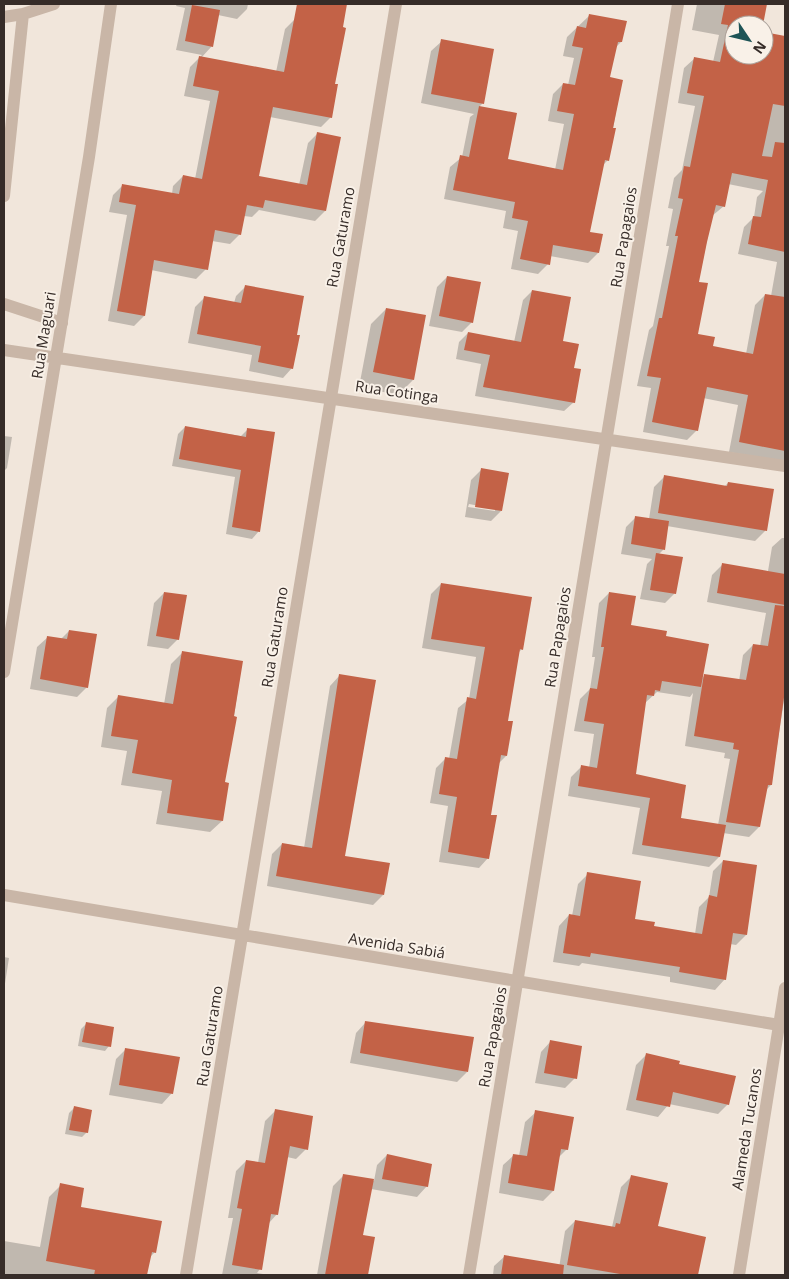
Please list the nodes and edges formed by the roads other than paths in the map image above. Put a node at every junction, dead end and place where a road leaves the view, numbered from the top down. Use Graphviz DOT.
graph roads {
  1 [pos="54,4"];
  2 [pos="111,4"];
  3 [pos="396,4"];
  4 [pos="678,4"];
  5 [pos="23,14"];
  6 [pos="4,17"];
  7 [pos="4,196"];
  8 [pos="4,304"];
  9 [pos="62,322"];
  10 [pos="4,350"];
  11 [pos="56,358"];
  12 [pos="329,398"];
  13 [pos="606,438"];
  14 [pos="785,466"];
  15 [pos="4,672"];
  16 [pos="4,895"];
  17 [pos="242,936"];
  18 [pos="518,982"];
  19 [pos="785,988"];
  20 [pos="782,1026"];
  21 [pos="186,1275"];
  22 [pos="468,1275"];
  23 [pos="739,1275"];
  1 -- 5 [label="street"];
  2 -- 9 [label="street, Rua Maguari"];
  3 -- 12 [label="street, Rua Gaturamo"];
  4 -- 13 [label="street, Rua Papagaios"];
  5 -- 6 [label="street"];
  5 -- 7 [label="street"];
  8 -- 9 [label="street"];
  9 -- 11 [label="street, Rua Maguari"];
  10 -- 11 [label="street, Rua Cotinga"];
  11 -- 12 [label="street, Rua Cotinga"];
  11 -- 15 [label="street, Rua Maguari"];
  12 -- 13 [label="street, Rua Cotinga"];
  12 -- 17 [label="street, Rua Gaturamo"];
  13 -- 14 [label="street, Rua Cotinga"];
  13 -- 18 [label="street, Rua Papagaios"];
  16 -- 17 [label="street, Avenida Sabiá"];
  17 -- 18 [label="street, Avenida Sabiá"];
  17 -- 21 [label="street, Rua Gaturamo"];
  18 -- 20 [label="street, Avenida Sabiá"];
  18 -- 22 [label="street, Rua Papagaios"];
  19 -- 20 [label="street, Alameda Tucanos"];
  20 -- 23 [label="street, Alameda Tucanos"];
}
